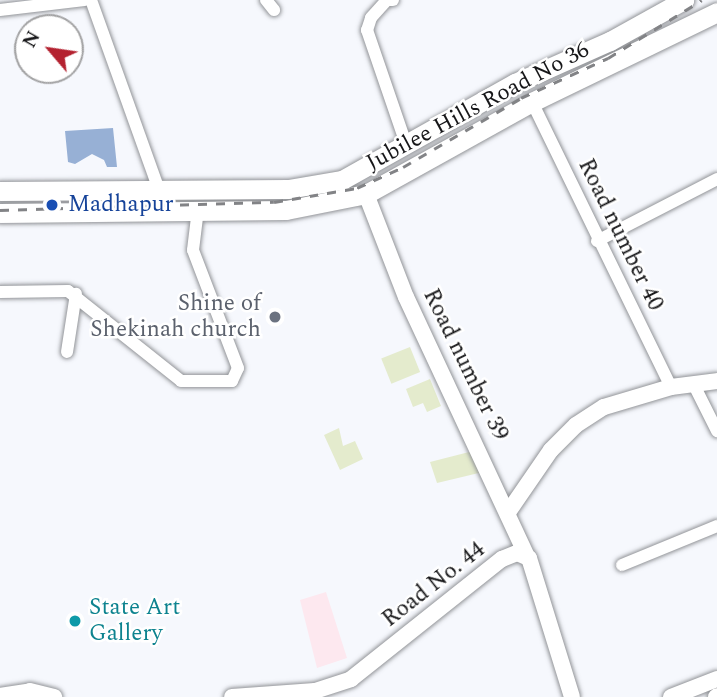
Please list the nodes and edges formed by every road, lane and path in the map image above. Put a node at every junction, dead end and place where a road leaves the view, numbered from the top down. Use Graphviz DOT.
graph roads {
  1 [pos="84,0"];
  2 [pos="91,0"];
  3 [pos="394,0"];
  4 [pos="684,0"];
  5 [pos="0,10"];
  6 [pos="717,12"];
  7 [pos="532,102"];
  8 [pos="424,136"];
  9 [pos="407,147"];
  10 [pos="435,159"];
  11 [pos="717,179"];
  12 [pos="159,190"];
  13 [pos="0,191"];
  14 [pos="366,194"];
  15 [pos="198,212"];
  16 [pos="0,213"];
  17 [pos="597,241"];
  18 [pos="0,292"];
  19 [pos="76,294"];
  20 [pos="67,352"];
  21 [pos="717,382"];
  22 [pos="693,383"];
  23 [pos="671,387"];
  24 [pos="717,431"];
  25 [pos="509,511"];
  26 [pos="717,526"];
  27 [pos="526,554"];
  28 [pos="622,565"];
  29 [pos="717,680"];
  30 [pos="717,686"];
  31 [pos="0,696"];
  32 [pos="54,697"];
  33 [pos="232,697"];
  34 [pos="572,697"];
  35 [pos="671,697"];
  36 [pos="688,697"];
  1 -- 5 [label="street"];
  2 -- 12 [label="street"];
  3 -- 9 [label="street"];
  4 -- 8 [label="main road, Jubilee Hills Road No 36"];
  6 -- 7 [label="main road, Jubilee Hills Road No 36"];
  7 -- 10 [label="main road, Jubilee Hills Road No 36"];
  7 -- 17 [label="street, Road number 40"];
  8 -- 9 [label="main road, Jubilee Hills Road No 36"];
  8 -- 10 [label="main road"];
  9 -- 12 [label="main road, Jubilee Hills Road No 36"];
  10 -- 14 [label="main road, Jubilee Hills Road No 36"];
  11 -- 17 [label="street"];
  12 -- 13 [label="main road, Jubilee Hills Road No 36"];
  14 -- 15 [label="main road, Jubilee Hills Road No 36"];
  14 -- 25 [label="street, Road number 39"];
  15 -- 16 [label="main road, Jubilee Hills Road No 36"];
  15 -- 19 [label="street"];
  17 -- 23 [label="street, Road number 40"];
  18 -- 19 [label="street"];
  19 -- 20 [label="street"];
  21 -- 22 [label="street"];
  22 -- 23 [label="street"];
  22 -- 24 [label="street"];
  23 -- 25 [label="street"];
  25 -- 27 [label="street, Road number 39"];
  26 -- 28 [label="street"];
  27 -- 33 [label="street, Road No. 44"];
  27 -- 34 [label="street"];
  29 -- 35 [label="street"];
  30 -- 36 [label="street"];
  31 -- 32 [label="street"];
}
